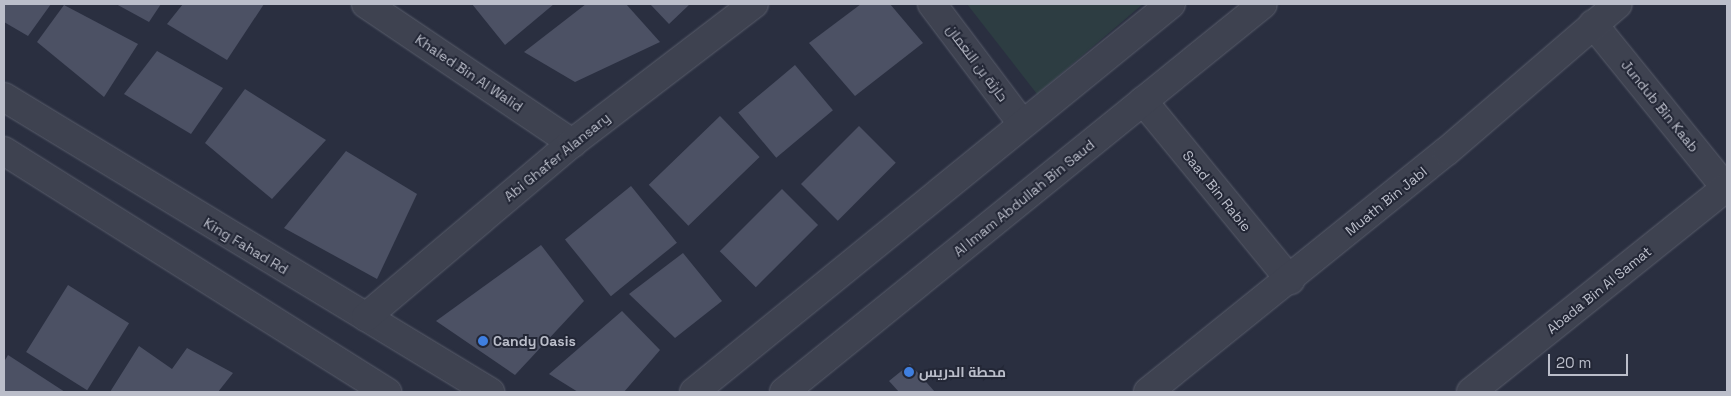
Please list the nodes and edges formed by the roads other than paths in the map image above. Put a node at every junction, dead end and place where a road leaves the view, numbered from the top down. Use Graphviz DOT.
graph roads {
  1 [pos="754,4"];
  2 [pos="932,4"];
  3 [pos="1171,4"];
  4 [pos="1262,4"];
  5 [pos="1618,4"];
  6 [pos="377,6"];
  7 [pos="1593,24"];
  8 [pos="4,97"];
  9 [pos="1143,101"];
  10 [pos="1021,122"];
  11 [pos="572,143"];
  12 [pos="4,151"];
  13 [pos="1727,188"];
  14 [pos="1290,280"];
  15 [pos="366,317"];
  16 [pos="387,392"];
  17 [pos="490,392"];
  18 [pos="694,392"];
  19 [pos="784,392"];
  20 [pos="1148,392"];
  21 [pos="1471,392"];
  1 -- 11 [label="street, Abi Ghafer Alansary"];
  2 -- 10 [label="street, حارثة بن النعمان"];
  3 -- 10 [label="street"];
  4 -- 9 [label="street, Al Imam Abdullah Bin Saud"];
  5 -- 7 [label="street, Muath Bin Jabl"];
  6 -- 11 [label="street, Khaled Bin Al Walid"];
  7 -- 13 [label="street, Jundub Bin Kaab"];
  7 -- 14 [label="street, Muath Bin Jabl"];
  8 -- 15 [label="street, King Fahad Rd"];
  9 -- 14 [label="street, Saad Bin Rabie"];
  9 -- 19 [label="street, Al Imam Abdullah Bin Saud"];
  10 -- 18 [label="street"];
  11 -- 15 [label="street, Abi Ghafer Alansary"];
  12 -- 16 [label="street"];
  13 -- 21 [label="street, Abada Bin Al Samat"];
  14 -- 20 [label="street, Muath Bin Jabl"];
  15 -- 17 [label="street, King Fahad Rd"];
}
